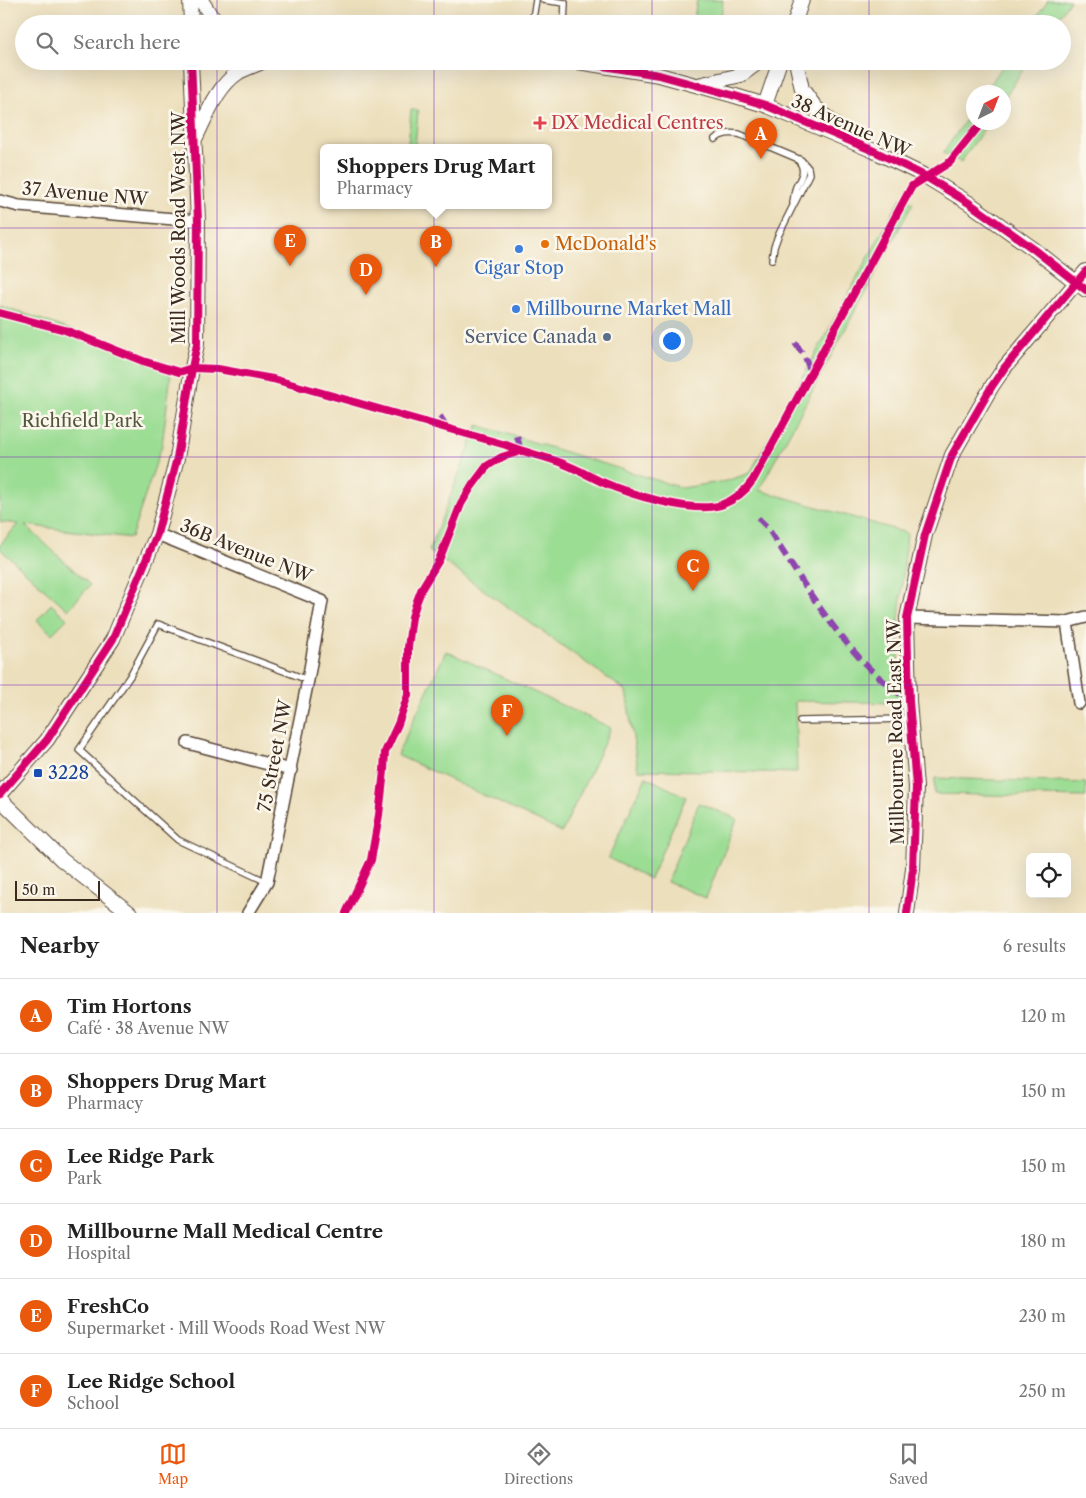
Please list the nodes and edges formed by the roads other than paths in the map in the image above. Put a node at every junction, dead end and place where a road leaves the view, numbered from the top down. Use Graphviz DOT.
graph roads {
  1 [pos="190,0"];
  2 [pos="201,0"];
  3 [pos="536,0"];
  4 [pos="543,0"];
  5 [pos="802,0"];
  6 [pos="190,15"];
  7 [pos="210,15"];
  8 [pos="534,15"];
  9 [pos="564,15"];
  10 [pos="797,15"];
  11 [pos="191,70"];
  12 [pos="243,70"];
  13 [pos="628,70"];
  14 [pos="748,70"];
  15 [pos="777,70"];
  16 [pos="798,70"];
  17 [pos="694,85"];
  18 [pos="765,105"];
  19 [pos="195,138"];
  20 [pos="714,139"];
  21 [pos="852,142"];
  22 [pos="0,201"];
  23 [pos="198,221"];
  24 [pos="772,260"];
  25 [pos="1083,281"];
  26 [pos="157,534"];
  27 [pos="322,601"];
  28 [pos="1086,617"];
  29 [pos="907,618"];
  30 [pos="1067,622"];
  31 [pos="308,680"];
  32 [pos="1079,703"];
  33 [pos="910,719"];
  34 [pos="800,721"];
  35 [pos="188,743"];
  36 [pos="291,770"];
  37 [pos="0,794"];
  38 [pos="0,799"];
  39 [pos="267,882"];
  40 [pos="130,913"];
  41 [pos="248,913"];
  42 [pos="907,913"];
  1 -- 6 [label="street"];
  2 -- 7 [label="street"];
  3 -- 8 [label="lane"];
  4 -- 9 [label="lane"];
  5 -- 10 [label="street"];
  11 -- 19 [label="street, Mill Woods Road West NW"];
  12 -- 19 [label="street"];
  13 -- 17 [label="street, 38 Avenue NW"];
  14 -- 17 [label="street"];
  15 -- 18 [label="street"];
  16 -- 21 [label="street"];
  17 -- 18 [label="street, 38 Avenue NW"];
  18 -- 21 [label="street, 38 Avenue NW"];
  19 -- 23 [label="street, Mill Woods Road West NW"];
  20 -- 24 [label="lane"];
  21 -- 25 [label="street, 38 Avenue NW"];
  22 -- 23 [label="street, 37 Avenue NW"];
  23 -- 26 [label="street, Mill Woods Road West NW"];
  25 -- 29 [label="street, Millbourne Road East NW"];
  26 -- 27 [label="street, 36B Avenue NW"];
  26 -- 37 [label="street, Mill Woods Road West NW"];
  27 -- 31 [label="street, 75 Street NW"];
  28 -- 30 [label="street"];
  29 -- 30 [label="street"];
  29 -- 33 [label="street, Millbourne Road East NW"];
  30 -- 32 [label="street"];
  31 -- 36 [label="street, 75 Street NW"];
  31 -- 39 [label="lane"];
  33 -- 34 [label="lane"];
  33 -- 42 [label="street, Millbourne Road East NW"];
  35 -- 36 [label="street"];
  36 -- 39 [label="street, 75 Street NW"];
  38 -- 40 [label="street"];
  39 -- 41 [label="street, 75 Street NW"];
}
